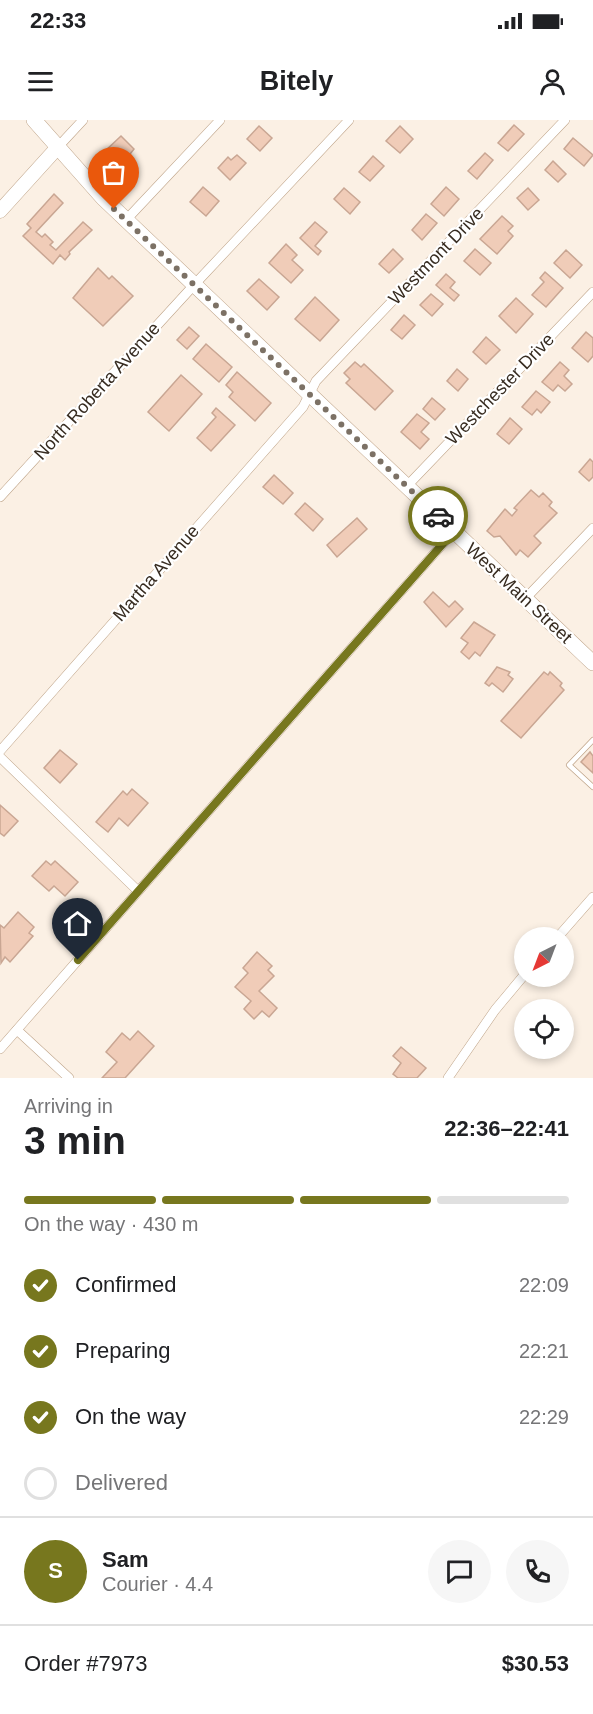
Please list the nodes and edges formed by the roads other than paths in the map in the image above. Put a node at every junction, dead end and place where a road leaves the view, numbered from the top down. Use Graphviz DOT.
graph roads {
  1 [pos="34,120"];
  2 [pos="83,120"];
  3 [pos="220,120"];
  4 [pos="349,120"];
  5 [pos="565,120"];
  6 [pos="57,148"];
  7 [pos="0,211"];
  8 [pos="126,220"];
  9 [pos="194,285"];
  10 [pos="593,292"];
  11 [pos="309,394"];
  12 [pos="407,486"];
  13 [pos="0,497"];
  14 [pos="593,528"];
  15 [pos="454,531"];
  16 [pos="525,599"];
  17 [pos="593,663"];
  18 [pos="593,740"];
  19 [pos="0,751"];
  20 [pos="0,757"];
  21 [pos="593,787"];
  22 [pos="138,891"];
  23 [pos="593,897"];
  24 [pos="567,927"];
  25 [pos="514,987"];
  26 [pos="17,1030"];
  27 [pos="0,1049"];
  28 [pos="69,1078"];
  29 [pos="448,1078"];
  1 -- 6 [label="main road, West Main Street"];
  2 -- 6 [label="street"];
  3 -- 8 [label="street"];
  4 -- 9 [label="street, North Roberta Avenue"];
  5 -- 11 [label="street, Westmont Drive"];
  6 -- 7 [label="street"];
  6 -- 8 [label="main road, West Main Street"];
  8 -- 9 [label="main road, West Main Street"];
  9 -- 11 [label="main road, West Main Street"];
  9 -- 13 [label="street, North Roberta Avenue"];
  10 -- 12 [label="street, Westchester Drive"];
  11 -- 12 [label="main road, West Main Street"];
  11 -- 19 [label="street, Martha Avenue"];
  12 -- 15 [label="main road, West Main Street"];
  14 -- 16 [label="street"];
  15 -- 16 [label="main road, West Main Street"];
  15 -- 22 [label="street"];
  16 -- 17 [label="main road, West Main Street"];
  18 -- 21 [label="lane"];
  20 -- 22 [label="street"];
  22 -- 26 [label="street"];
  23 -- 24 [label="street"];
  25 -- 29 [label="street"];
  26 -- 27 [label="street"];
  26 -- 28 [label="street"];
}
